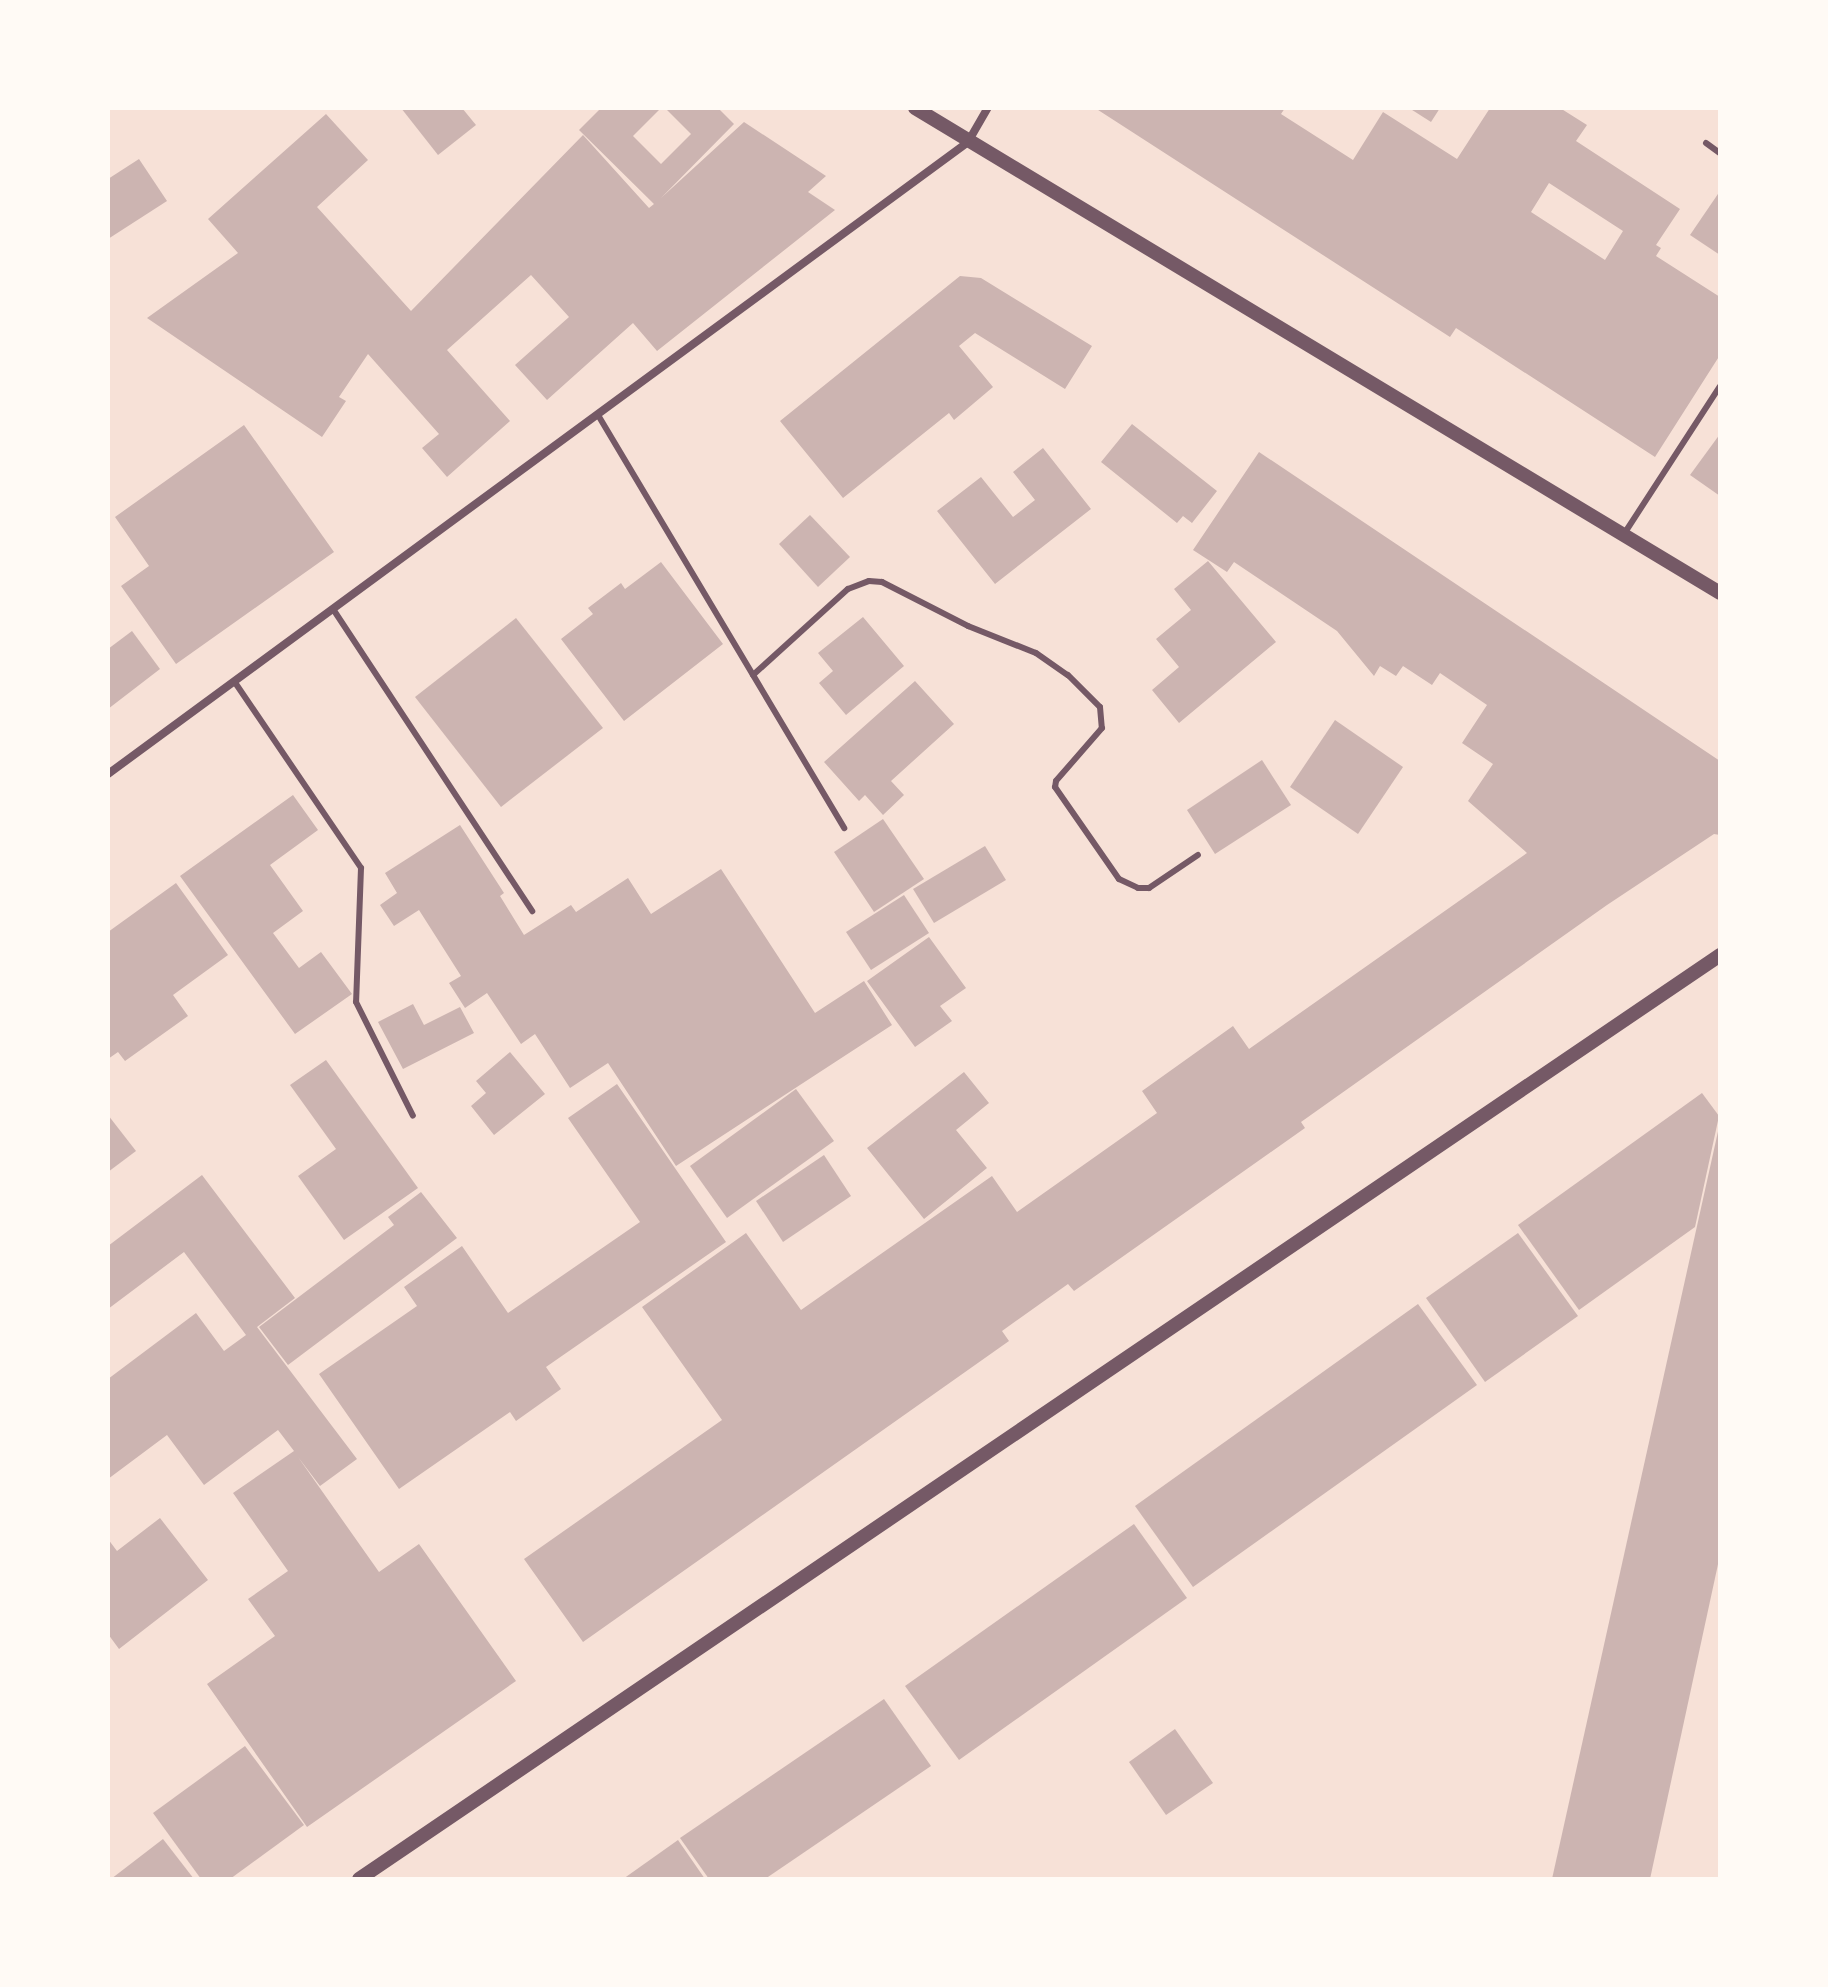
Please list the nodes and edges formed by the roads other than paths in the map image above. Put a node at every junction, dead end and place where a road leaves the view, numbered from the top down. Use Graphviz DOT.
graph roads {
  1 [pos="915,108"];
  2 [pos="988,108"];
  3 [pos="968,142"];
  4 [pos="1706,143"];
  5 [pos="1720,153"];
  6 [pos="1720,386"];
  7 [pos="598,415"];
  8 [pos="1624,535"];
  9 [pos="1720,593"];
  10 [pos="333,609"];
  11 [pos="753,675"];
  12 [pos="234,681"];
  13 [pos="108,774"];
  14 [pos="844,828"];
  15 [pos="1198,855"];
  16 [pos="532,911"];
  17 [pos="1720,955"];
  18 [pos="413,1116"];
  19 [pos="359,1879"];
  1 -- 3 [label="street"];
  2 -- 3 [label="street"];
  3 -- 7 [label="street"];
  3 -- 8 [label="street"];
  4 -- 5 [label="lane"];
  6 -- 8 [label="lane"];
  7 -- 10 [label="street"];
  7 -- 11 [label="lane"];
  8 -- 9 [label="street"];
  10 -- 12 [label="street"];
  10 -- 16 [label="lane"];
  11 -- 14 [label="lane"];
  11 -- 15 [label="lane"];
  12 -- 13 [label="street"];
  12 -- 18 [label="lane"];
  17 -- 19 [label="street"];
}
